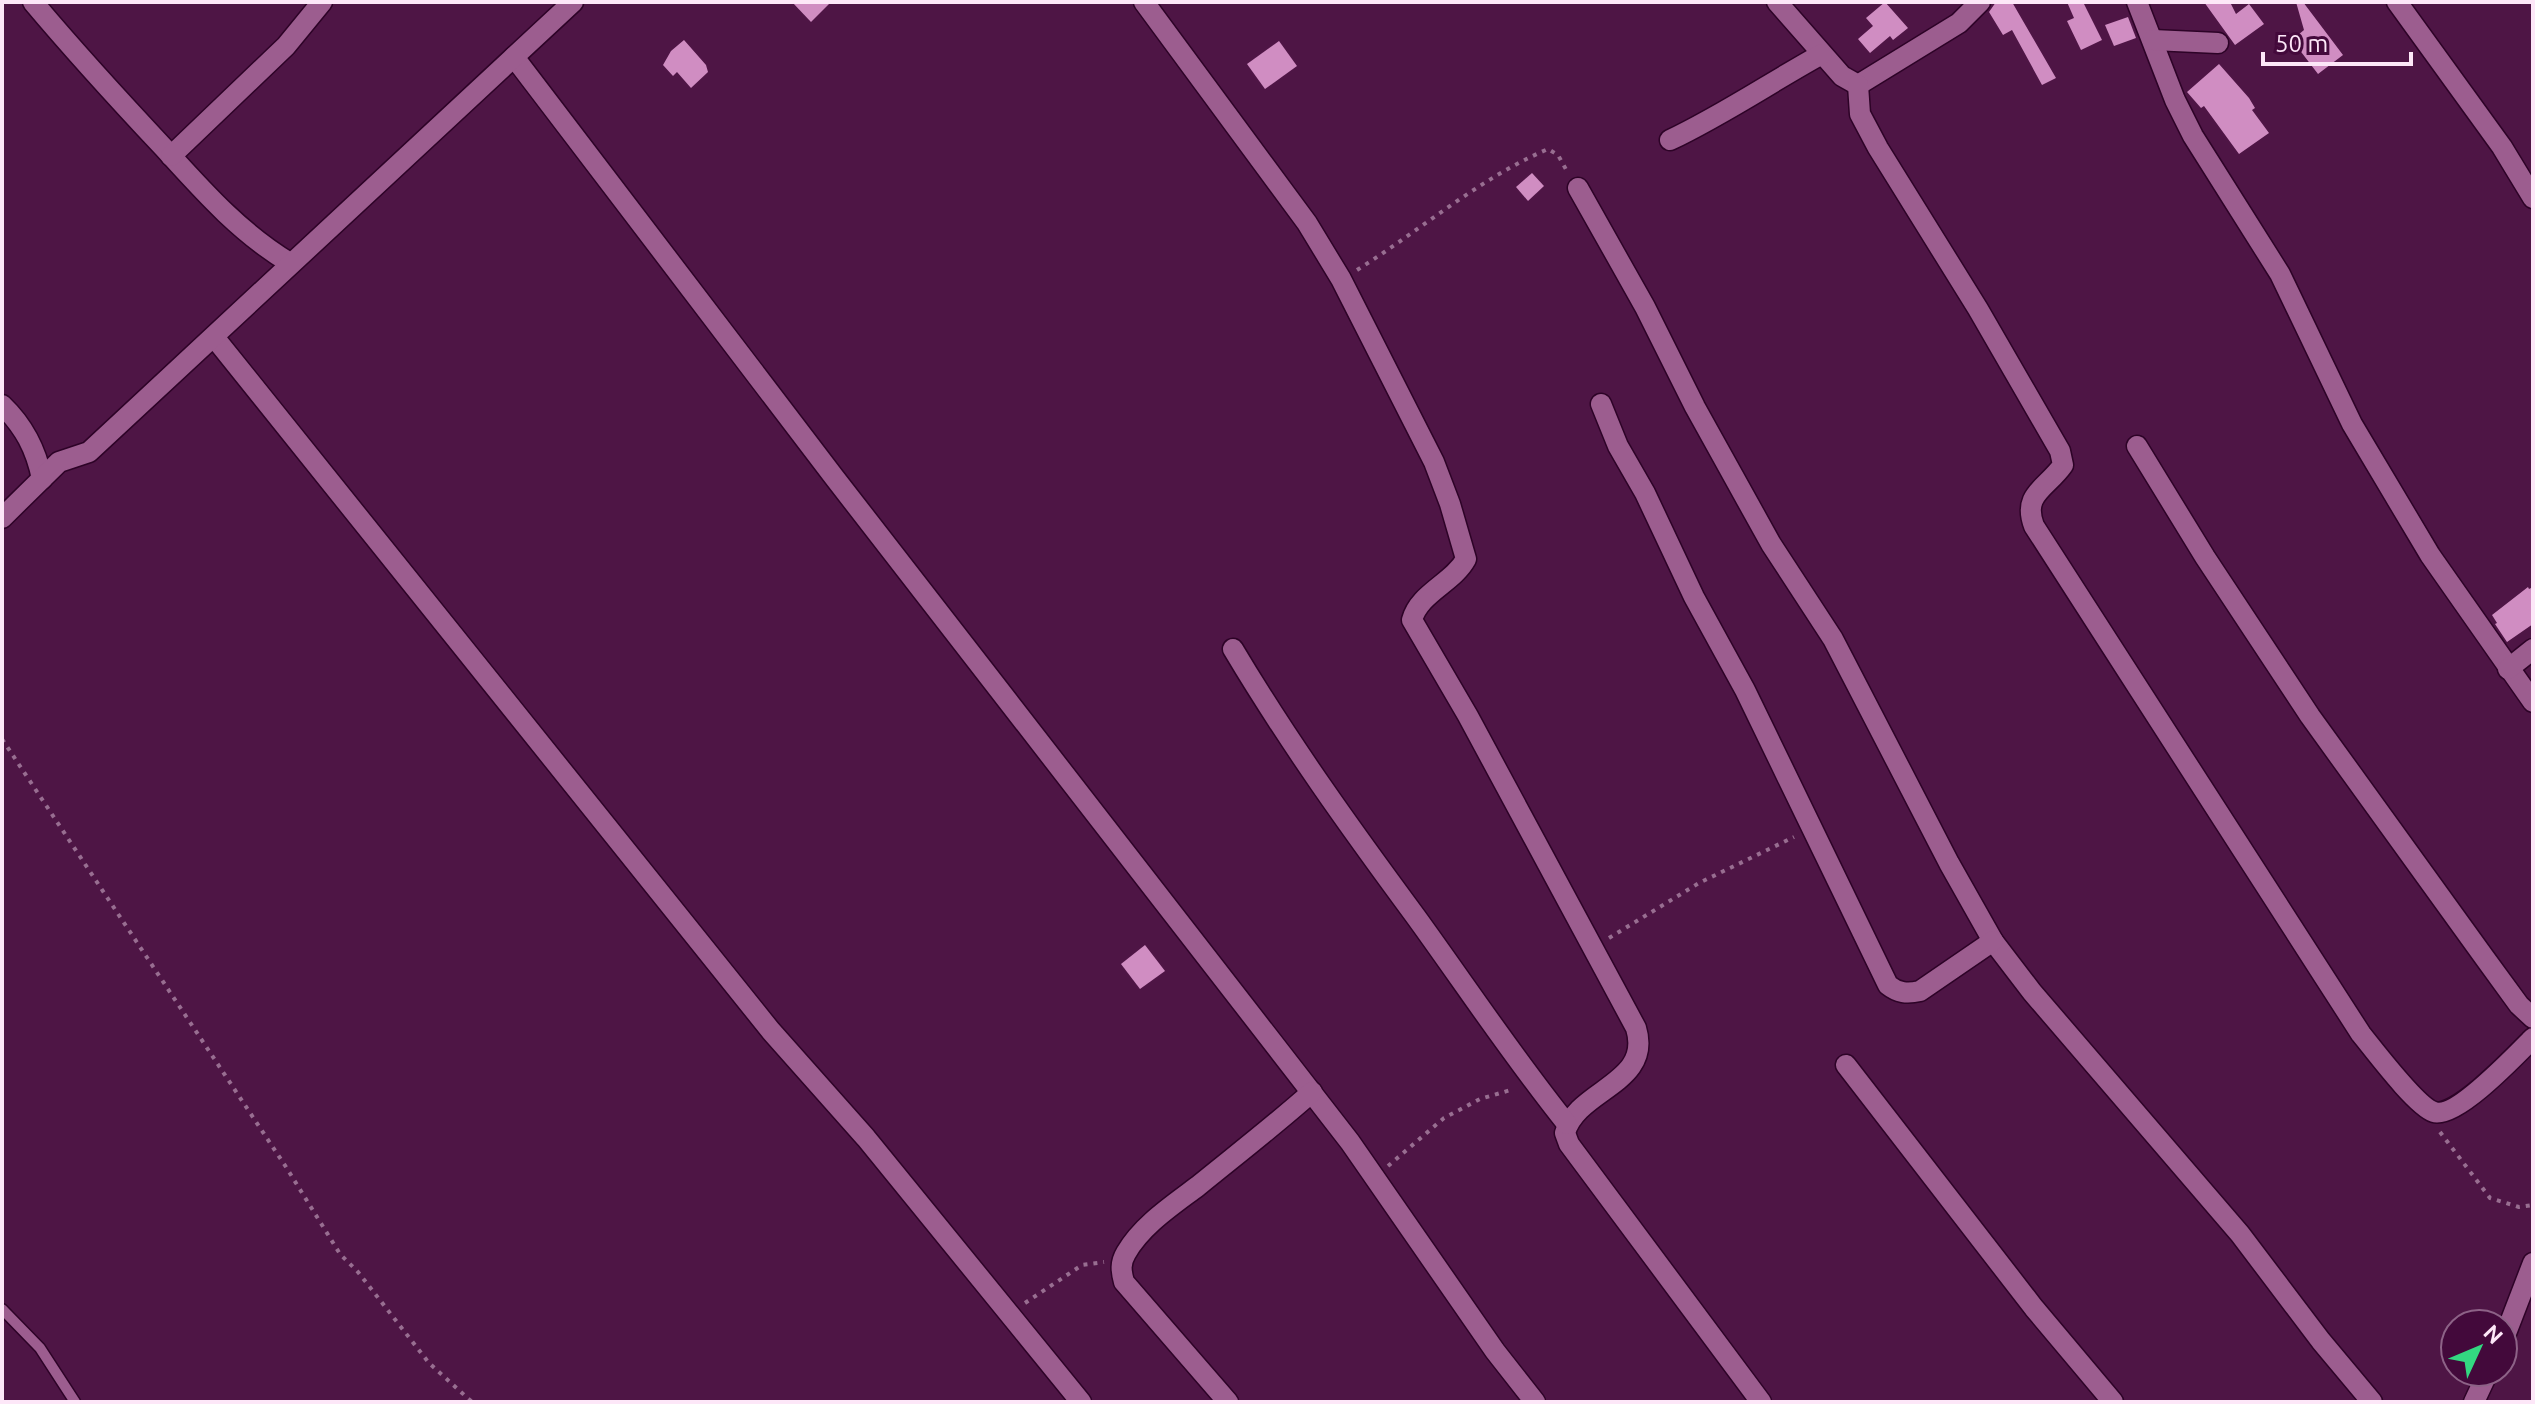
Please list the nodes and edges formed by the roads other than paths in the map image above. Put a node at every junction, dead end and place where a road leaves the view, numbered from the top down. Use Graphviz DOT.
graph roads {
  1 [pos="33,2"];
  2 [pos="322,2"];
  3 [pos="1144,2"];
  4 [pos="1777,2"];
  5 [pos="1980,2"];
  6 [pos="2137,2"];
  7 [pos="2397,2"];
  8 [pos="566,4"];
  9 [pos="2153,40"];
  10 [pos="2218,43"];
  11 [pos="1822,54"];
  12 [pos="514,57"];
  13 [pos="1858,85"];
  14 [pos="1670,140"];
  15 [pos="171,156"];
  16 [pos="1578,188"];
  17 [pos="2533,198"];
  18 [pos="290,263"];
  19 [pos="214,337"];
  20 [pos="1601,404"];
  21 [pos="2,405"];
  22 [pos="2137,446"];
  23 [pos="42,479"];
  24 [pos="2,518"];
  25 [pos="1233,649"];
  26 [pos="2533,649"];
  27 [pos="2508,669"];
  28 [pos="2533,702"];
  29 [pos="1993,941"];
  30 [pos="2533,1018"];
  31 [pos="2533,1038"];
  32 [pos="1846,1065"];
  33 [pos="1312,1092"];
  34 [pos="1567,1124"];
  35 [pos="2533,1263"];
  36 [pos="2516,1308"];
  37 [pos="2,1309"];
  38 [pos="75,1402"];
  39 [pos="1081,1402"];
  40 [pos="1228,1402"];
  41 [pos="1535,1402"];
  42 [pos="1761,1402"];
  43 [pos="2113,1402"];
  44 [pos="2372,1402"];
  1 -- 15 [label="street"];
  2 -- 15 [label="street"];
  3 -- 34 [label="street"];
  4 -- 11 [label="street"];
  5 -- 13 [label="street"];
  6 -- 9 [label="street"];
  7 -- 17 [label="street"];
  8 -- 12 [label="street"];
  9 -- 10 [label="street"];
  9 -- 27 [label="street"];
  11 -- 13 [label="street"];
  11 -- 14 [label="street"];
  12 -- 18 [label="street"];
  12 -- 33 [label="street"];
  13 -- 31 [label="street"];
  15 -- 18 [label="street"];
  16 -- 29 [label="street"];
  18 -- 19 [label="street"];
  19 -- 23 [label="street"];
  19 -- 39 [label="street"];
  20 -- 29 [label="street"];
  21 -- 23 [label="street"];
  22 -- 30 [label="street"];
  23 -- 24 [label="street"];
  25 -- 34 [label="street"];
  26 -- 27 [label="street"];
  27 -- 28 [label="street"];
  29 -- 44 [label="street"];
  32 -- 43 [label="street"];
  33 -- 40 [label="street"];
  33 -- 41 [label="street"];
  34 -- 42 [label="street"];
  35 -- 36 [label="street"];
  37 -- 38 [label="lane"];
}
